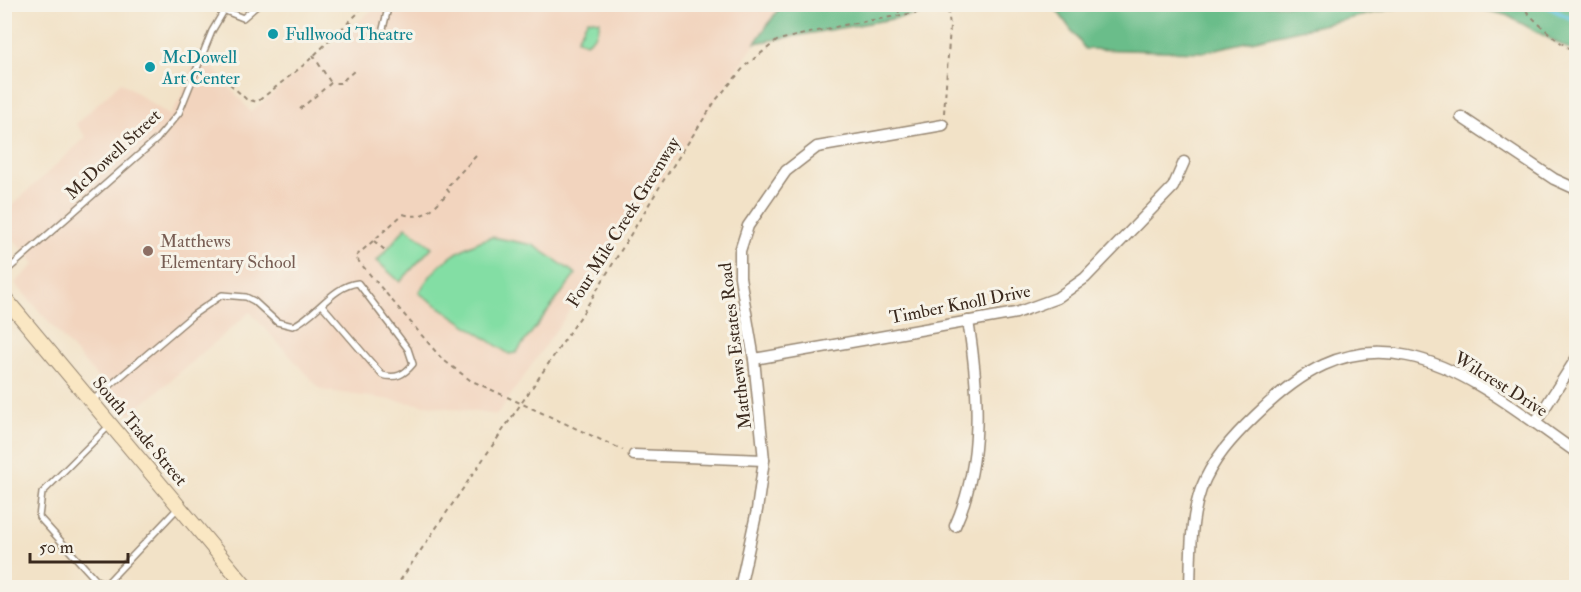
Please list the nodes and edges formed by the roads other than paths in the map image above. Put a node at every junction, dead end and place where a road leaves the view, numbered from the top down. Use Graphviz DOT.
graph roads {
  1 [pos="228,4"];
  2 [pos="259,4"];
  3 [pos="389,4"];
  4 [pos="223,10"];
  5 [pos="381,37"];
  6 [pos="1461,117"];
  7 [pos="943,125"];
  8 [pos="1184,162"];
  9 [pos="1576,189"];
  10 [pos="4,273"];
  11 [pos="4,297"];
  12 [pos="322,306"];
  13 [pos="968,321"];
  14 [pos="754,359"];
  15 [pos="1576,359"];
  16 [pos="92,401"];
  17 [pos="1535,423"];
  18 [pos="111,424"];
  19 [pos="1576,452"];
  20 [pos="634,455"];
  21 [pos="764,460"];
  22 [pos="179,507"];
  23 [pos="955,526"];
  24 [pos="247,588"];
  25 [pos="740,588"];
  26 [pos="1190,588"];
  1 -- 4 [label="lane, McDowell Street"];
  2 -- 4 [label="lane"];
  3 -- 5 [label="lane"];
  4 -- 10 [label="lane, McDowell Street"];
  6 -- 9 [label="street"];
  7 -- 14 [label="street, Matthews Estates Road"];
  8 -- 13 [label="street, Timber Knoll Drive"];
  11 -- 16 [label="main road, South Trade Street"];
  12 -- 12 [label="lane"];
  12 -- 16 [label="lane"];
  13 -- 14 [label="street, Timber Knoll Drive"];
  13 -- 23 [label="street"];
  14 -- 21 [label="street, Matthews Estates Road"];
  15 -- 17 [label="street"];
  16 -- 18 [label="main road, South Trade Street"];
  17 -- 19 [label="street, Wilcrest Drive"];
  17 -- 26 [label="street, Wilcrest Drive"];
  18 -- 22 [label="main road, South Trade Street"];
  18 -- 22 [label="lane"];
  20 -- 21 [label="street"];
  21 -- 25 [label="street, Matthews Estates Road"];
  22 -- 24 [label="main road, South Trade Street"];
}
